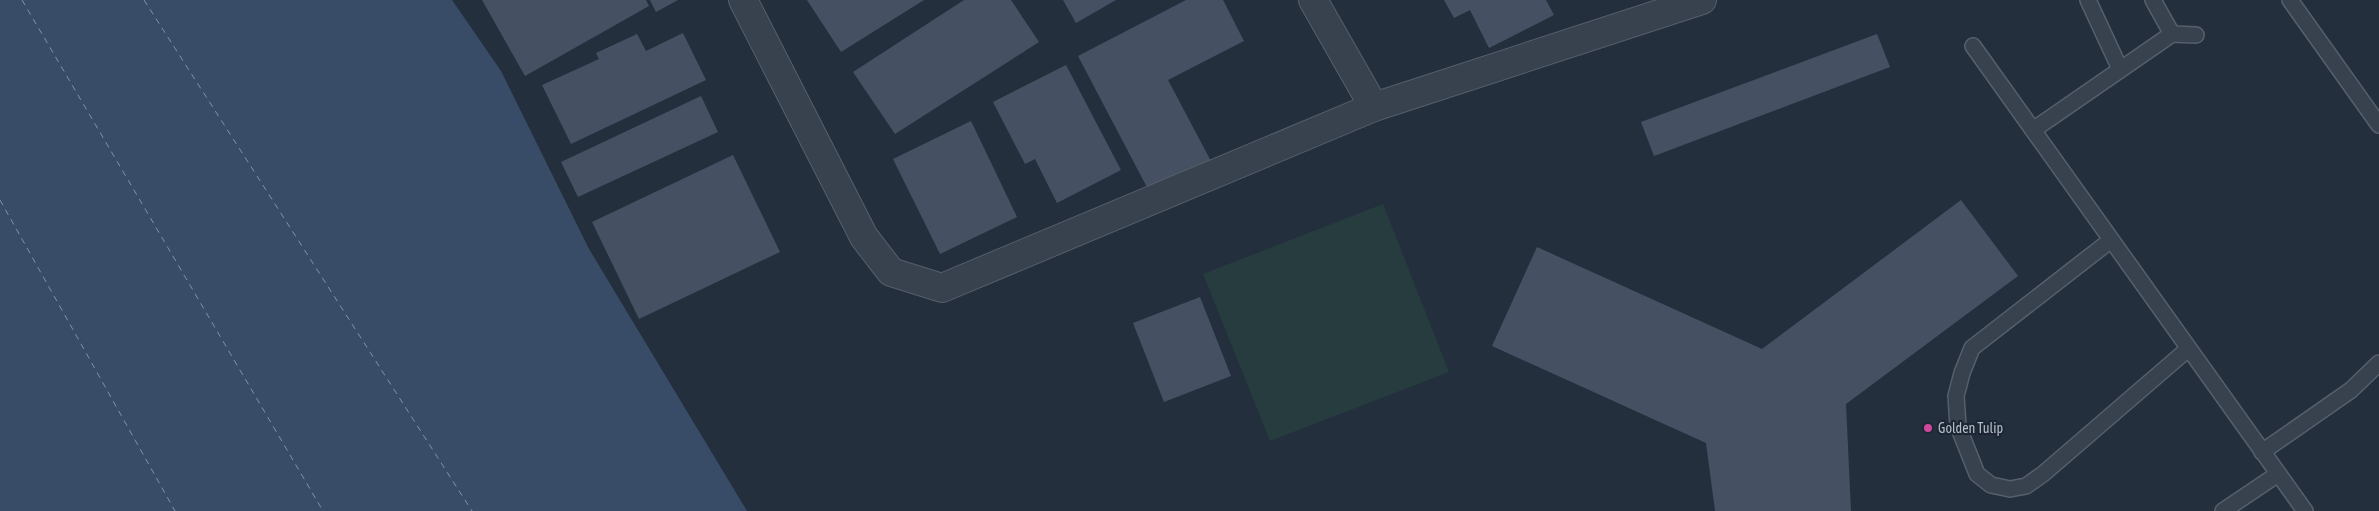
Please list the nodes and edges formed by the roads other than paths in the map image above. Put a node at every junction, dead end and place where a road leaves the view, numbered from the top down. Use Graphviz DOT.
graph roads {
  1 [pos="743,0"];
  2 [pos="1313,0"];
  3 [pos="1702,0"];
  4 [pos="2088,0"];
  5 [pos="2153,0"];
  6 [pos="2290,0"];
  7 [pos="2172,34"];
  8 [pos="2196,35"];
  9 [pos="1973,46"];
  10 [pos="2120,69"];
  11 [pos="1374,106"];
  12 [pos="2379,125"];
  13 [pos="2033,130"];
  14 [pos="2111,240"];
  15 [pos="2188,348"];
  16 [pos="2379,362"];
  17 [pos="2262,452"];
  18 [pos="2278,474"];
  19 [pos="2223,511"];
  20 [pos="2305,511"];
  1 -- 11 [label="street"];
  2 -- 11 [label="street"];
  3 -- 11 [label="street"];
  4 -- 10 [label="lane"];
  5 -- 7 [label="lane"];
  6 -- 12 [label="lane"];
  7 -- 8 [label="lane"];
  7 -- 10 [label="lane"];
  9 -- 13 [label="lane"];
  10 -- 13 [label="lane"];
  13 -- 14 [label="lane"];
  14 -- 15 [label="lane"];
  14 -- 15 [label="lane"];
  15 -- 17 [label="lane"];
  16 -- 17 [label="lane"];
  17 -- 18 [label="lane"];
  18 -- 19 [label="lane"];
  18 -- 20 [label="lane"];
}
